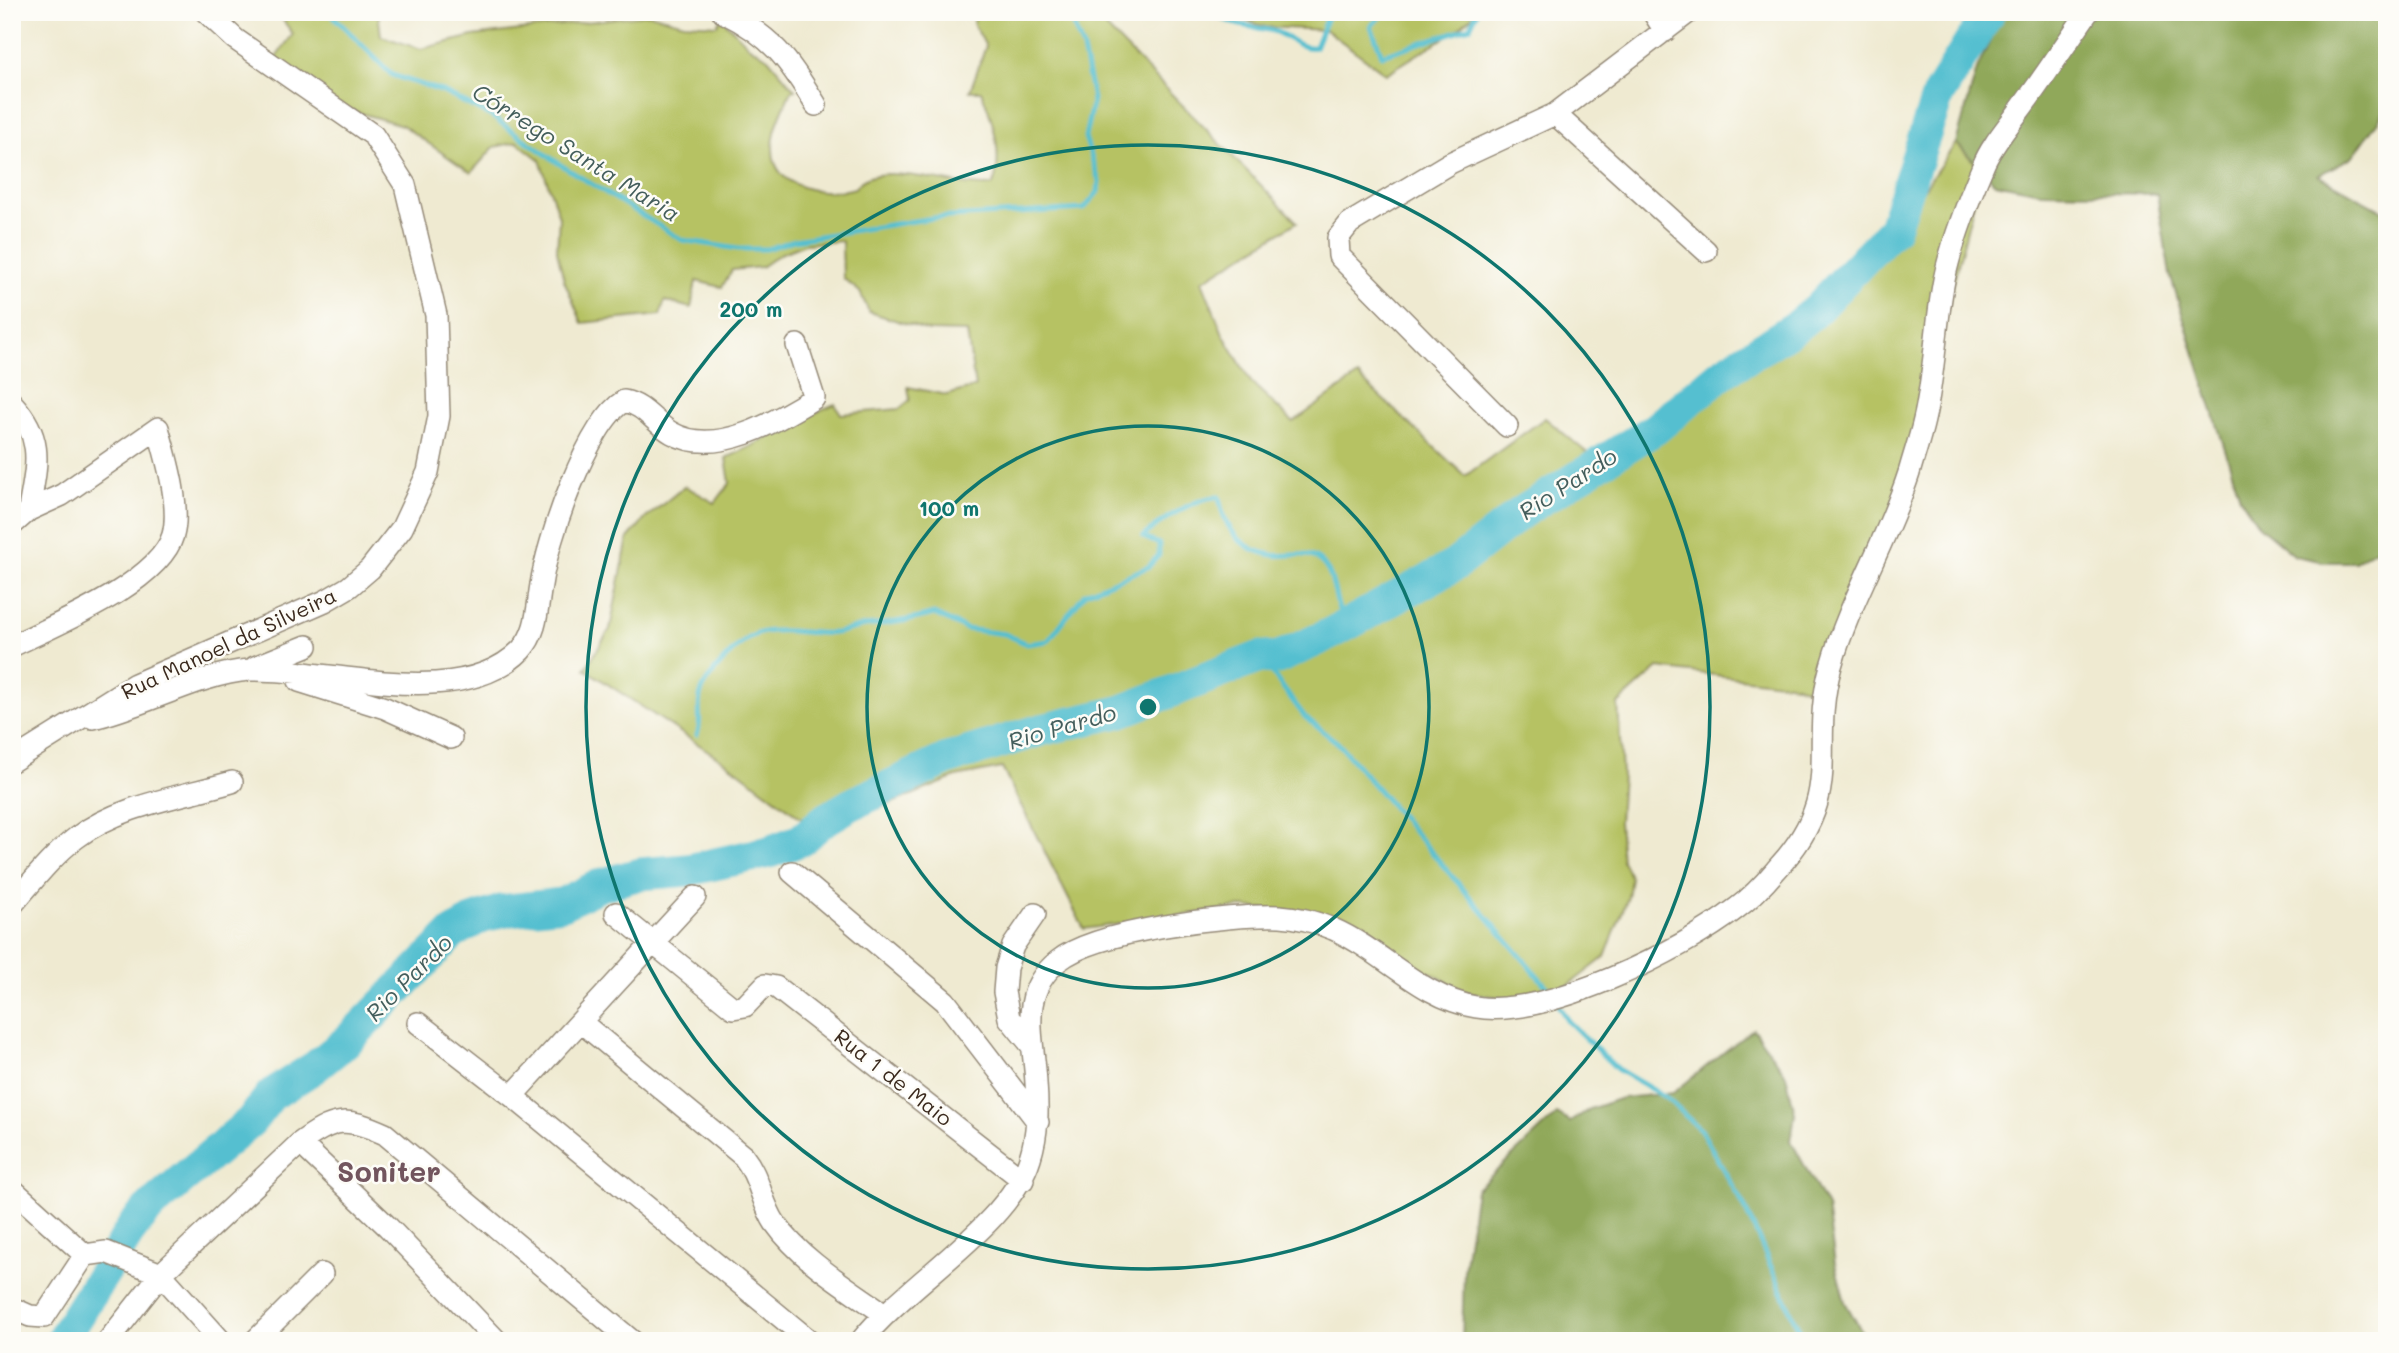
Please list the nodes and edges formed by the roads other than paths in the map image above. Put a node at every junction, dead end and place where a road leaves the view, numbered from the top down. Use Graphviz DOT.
graph roads {
  1 [pos="206,12"];
  2 [pos="723,12"];
  3 [pos="1653,12"];
  4 [pos="1689,12"];
  5 [pos="2088,12"];
  6 [pos="1665,31"];
  7 [pos="816,105"];
  8 [pos="1555,114"];
  9 [pos="1706,251"];
  10 [pos="797,345"];
  11 [pos="12,402"];
  12 [pos="1507,426"];
  13 [pos="29,510"];
  14 [pos="12,524"];
  15 [pos="12,646"];
  16 [pos="307,646"];
  17 [pos="248,670"];
  18 [pos="78,722"];
  19 [pos="451,738"];
  20 [pos="12,761"];
  21 [pos="232,782"];
  22 [pos="792,872"];
  23 [pos="695,897"];
  24 [pos="12,905"];
  25 [pos="617,913"];
  26 [pos="1035,914"];
  27 [pos="654,943"];
  28 [pos="418,1023"];
  29 [pos="582,1023"];
  30 [pos="1032,1046"];
  31 [pos="512,1096"];
  32 [pos="1038,1122"];
  33 [pos="300,1143"];
  34 [pos="1023,1180"];
  35 [pos="12,1189"];
  36 [pos="96,1253"];
  37 [pos="161,1274"];
  38 [pos="322,1274"];
  39 [pos="12,1308"];
  40 [pos="883,1313"];
  41 [pos="108,1341"];
  42 [pos="222,1341"];
  43 [pos="255,1341"];
  44 [pos="498,1341"];
  45 [pos="632,1341"];
  46 [pos="810,1341"];
  47 [pos="861,1341"];
  1 -- 18 [label="street, Rua Manoel da Silveira"];
  2 -- 7 [label="street"];
  3 -- 6 [label="street"];
  4 -- 6 [label="street"];
  5 -- 30 [label="street"];
  6 -- 8 [label="street"];
  8 -- 9 [label="street"];
  8 -- 12 [label="street"];
  10 -- 17 [label="street"];
  11 -- 13 [label="street"];
  13 -- 14 [label="street"];
  13 -- 15 [label="street"];
  16 -- 17 [label="street"];
  17 -- 18 [label="street"];
  17 -- 19 [label="street"];
  18 -- 20 [label="street, Rua Manoel da Silveira"];
  21 -- 24 [label="street"];
  22 -- 32 [label="street"];
  23 -- 27 [label="street"];
  25 -- 27 [label="street"];
  26 -- 30 [label="street"];
  27 -- 29 [label="street"];
  27 -- 34 [label="street, Rua 1 de Maio"];
  28 -- 31 [label="street"];
  29 -- 31 [label="street"];
  29 -- 40 [label="street"];
  30 -- 32 [label="street"];
  31 -- 46 [label="street"];
  32 -- 34 [label="street"];
  33 -- 37 [label="street"];
  33 -- 44 [label="street"];
  33 -- 45 [label="street"];
  34 -- 40 [label="street"];
  35 -- 36 [label="street"];
  36 -- 37 [label="street"];
  36 -- 39 [label="street"];
  37 -- 41 [label="street"];
  37 -- 42 [label="street"];
  38 -- 43 [label="street"];
  40 -- 47 [label="street"];
}
